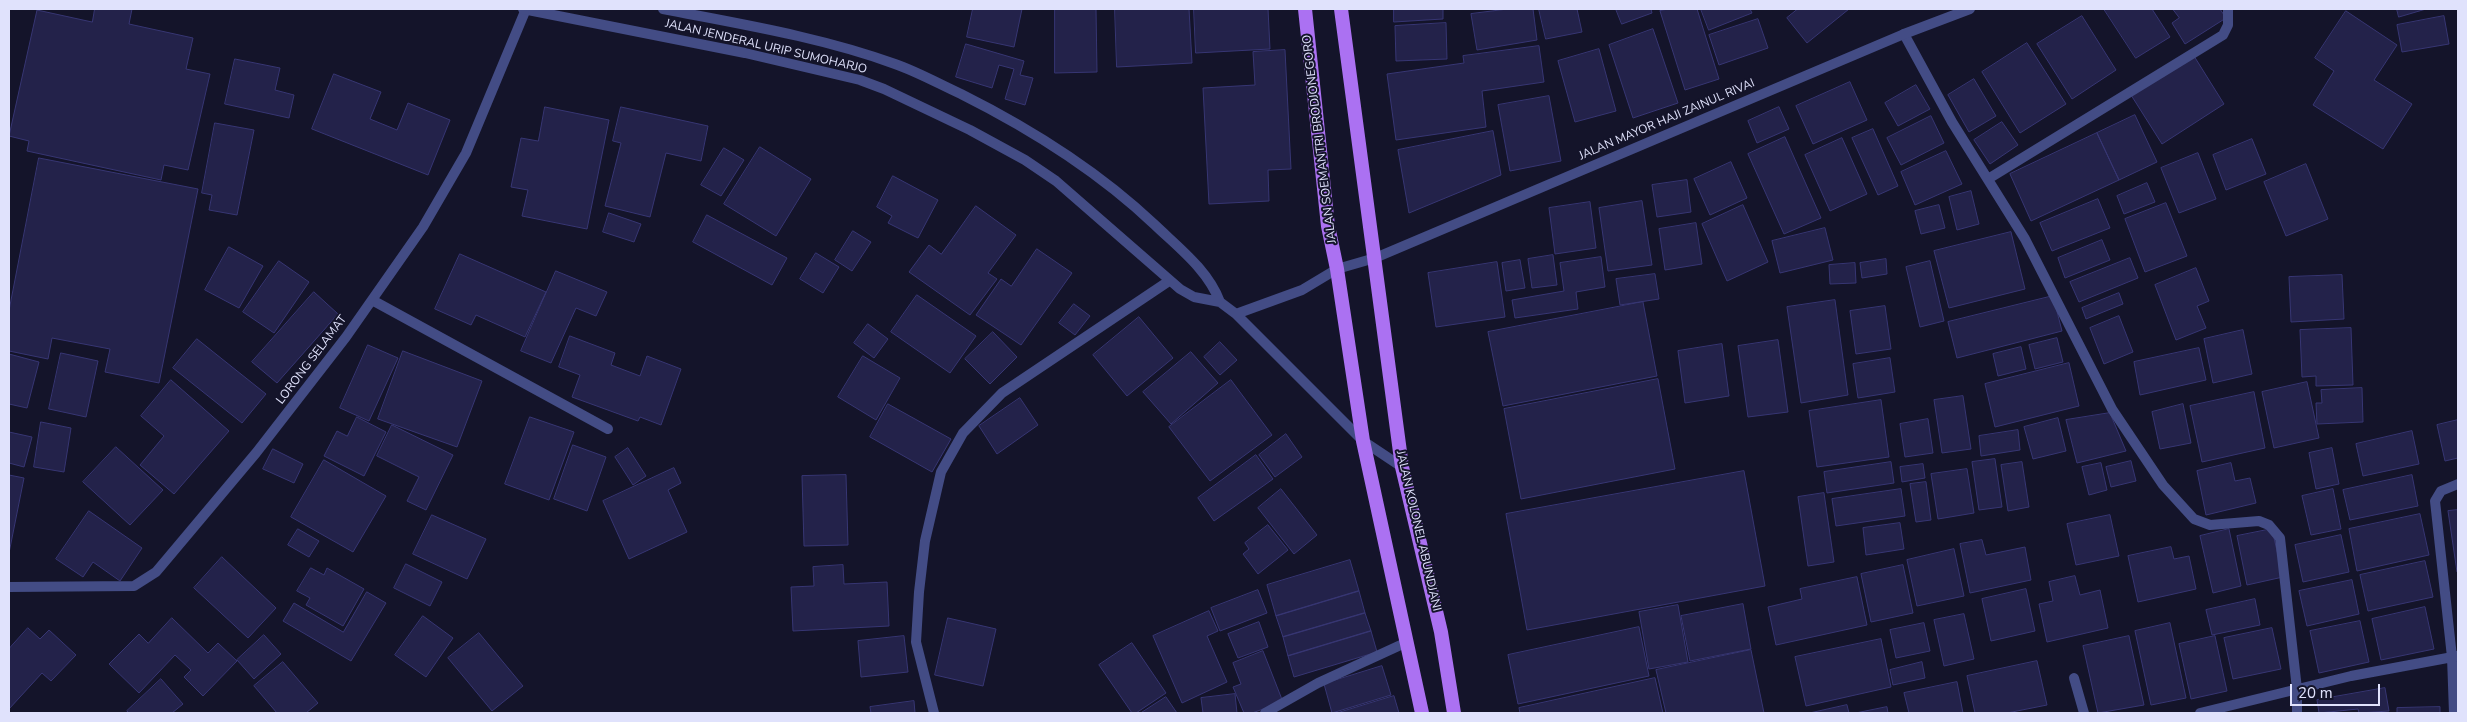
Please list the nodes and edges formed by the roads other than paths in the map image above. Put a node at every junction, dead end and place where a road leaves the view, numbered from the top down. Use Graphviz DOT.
graph roads {
  1 [pos="525,9"];
  2 [pos="663,9"];
  3 [pos="1305,9"];
  4 [pos="1342,9"];
  5 [pos="1970,9"];
  6 [pos="2228,9"];
  7 [pos="1904,34"];
  8 [pos="1988,179"];
  9 [pos="1375,258"];
  10 [pos="1337,270"];
  11 [pos="1169,281"];
  12 [pos="372,300"];
  13 [pos="1220,302"];
  14 [pos="1236,314"];
  15 [pos="608,429"];
  16 [pos="1363,441"];
  17 [pos="1402,467"];
  18 [pos="2458,484"];
  19 [pos="9,587"];
  20 [pos="1405,643"];
  21 [pos="2455,657"];
  22 [pos="2074,678"];
  23 [pos="2297,689"];
  24 [pos="934,713"];
  25 [pos="1265,713"];
  26 [pos="1422,713"];
  27 [pos="1454,713"];
  28 [pos="2084,713"];
  29 [pos="2200,713"];
  30 [pos="2297,713"];
  31 [pos="2454,713"];
  1 -- 11 [label="street, JALAN JENDERAL URIP SUMOHARJO"];
  1 -- 12 [label="street, LORONG SELAMAT"];
  2 -- 13 [label="street, JALAN JENDERAL URIP SUMOHARJO"];
  3 -- 10 [label="main road, JALAN SOEMANTRI BRODJONEGORO"];
  4 -- 9 [label="main road"];
  5 -- 7 [label="street, JALAN MAYOR HAJI ZAINUL RIVAI"];
  6 -- 8 [label="street"];
  7 -- 8 [label="street"];
  7 -- 9 [label="street, JALAN MAYOR HAJI ZAINUL RIVAI"];
  8 -- 23 [label="street"];
  9 -- 10 [label="street, JALAN MAYOR HAJI ZAINUL RIVAI"];
  9 -- 17 [label="main road, JALAN KOLONEL ABUNDJANI"];
  10 -- 14 [label="street, JALAN MAYOR HAJI ZAINUL RIVAI"];
  10 -- 16 [label="main road"];
  11 -- 13 [label="street, JALAN JENDERAL URIP SUMOHARJO"];
  11 -- 24 [label="street"];
  12 -- 15 [label="street"];
  12 -- 19 [label="street, LORONG SELAMAT"];
  13 -- 14 [label="street"];
  14 -- 16 [label="street"];
  16 -- 17 [label="street"];
  16 -- 20 [label="main road"];
  17 -- 27 [label="main road, JALAN KOLONEL ABUNDJANI"];
  18 -- 21 [label="street"];
  20 -- 25 [label="street"];
  20 -- 26 [label="main road"];
  21 -- 23 [label="street"];
  21 -- 31 [label="street"];
  22 -- 28 [label="street"];
  23 -- 29 [label="street"];
  23 -- 30 [label="street"];
}
